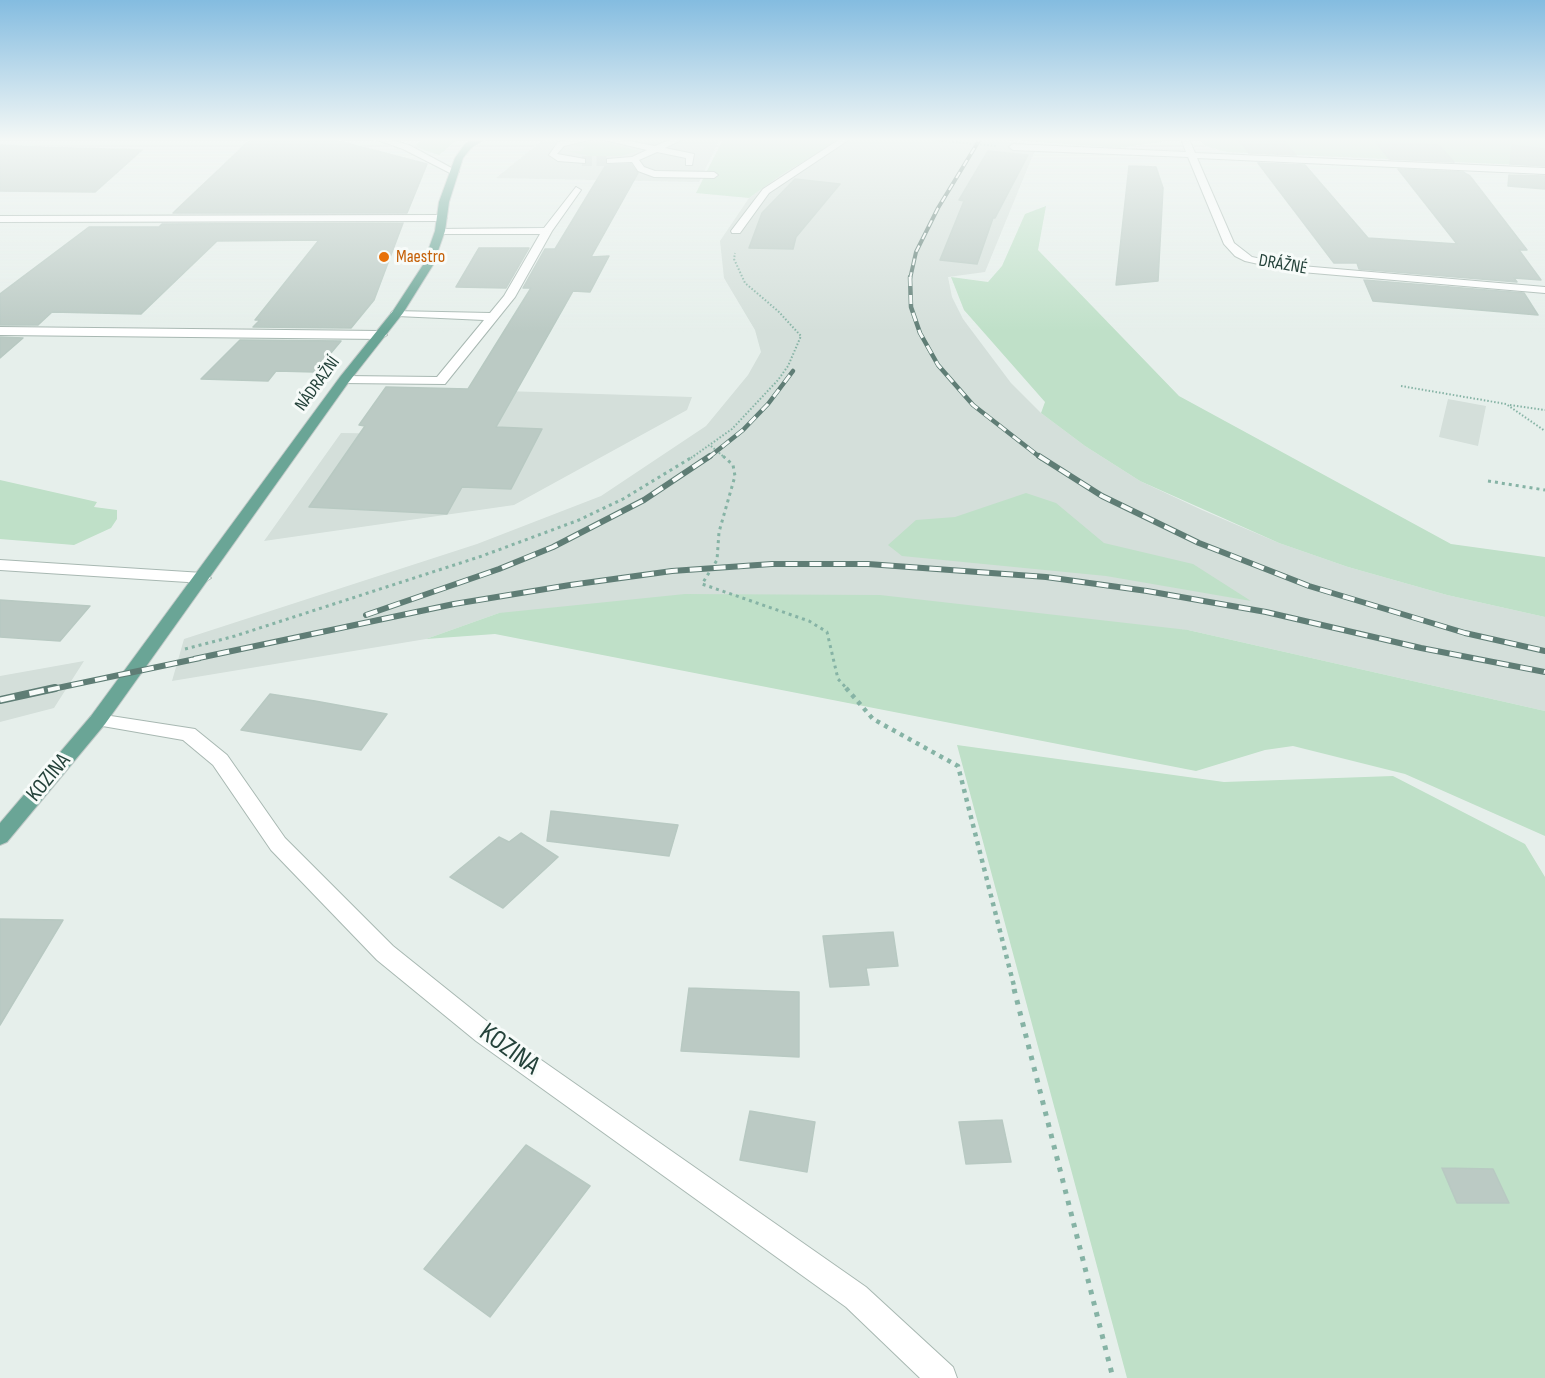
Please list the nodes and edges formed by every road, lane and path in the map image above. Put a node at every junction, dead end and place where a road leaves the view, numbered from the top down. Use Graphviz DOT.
graph roads {
  1 [pos="444,203"];
  2 [pos="567,203"];
  3 [pos="757,203"];
  4 [pos="1211,203"];
  5 [pos="0,219"];
  6 [pos="441,225"];
  7 [pos="547,231"];
  8 [pos="736,231"];
  9 [pos="1545,290"];
  10 [pos="397,313"];
  11 [pos="492,317"];
  12 [pos="0,332"];
  13 [pos="381,335"];
  14 [pos="344,380"];
  15 [pos="1401,386"];
  16 [pos="1506,404"];
  17 [pos="1545,410"];
  18 [pos="1545,431"];
  19 [pos="711,446"];
  20 [pos="1488,481"];
  21 [pos="1545,490"];
  22 [pos="0,565"];
  23 [pos="203,578"];
  24 [pos="175,652"];
  25 [pos="133,672"];
  26 [pos="98,720"];
  27 [pos="0,837"];
  28 [pos="942,1378"];
  29 [pos="1113,1378"];
  1 -- 6 [label="main road, NÁDRAŽNÍ"];
  2 -- 7 [label="street"];
  3 -- 8 [label="street"];
  4 -- 9 [label="street, DRÁŽNÉ"];
  5 -- 6 [label="street"];
  6 -- 7 [label="street"];
  6 -- 10 [label="main road, NÁDRAŽNÍ"];
  7 -- 11 [label="street"];
  8 -- 19 [label="path"];
  10 -- 11 [label="street"];
  10 -- 13 [label="main road, NÁDRAŽNÍ"];
  11 -- 14 [label="street"];
  12 -- 13 [label="street"];
  13 -- 14 [label="main road, NÁDRAŽNÍ"];
  14 -- 23 [label="main road, NÁDRAŽNÍ"];
  15 -- 16 [label="path"];
  16 -- 17 [label="path"];
  16 -- 18 [label="path"];
  19 -- 24 [label="path"];
  19 -- 29 [label="path"];
  20 -- 21 [label="path"];
  22 -- 23 [label="street"];
  23 -- 25 [label="main road, NÁDRAŽNÍ"];
  25 -- 26 [label="main road, KOZINA"];
  26 -- 27 [label="main road, KOZINA"];
  26 -- 28 [label="street, KOZINA"];
}
